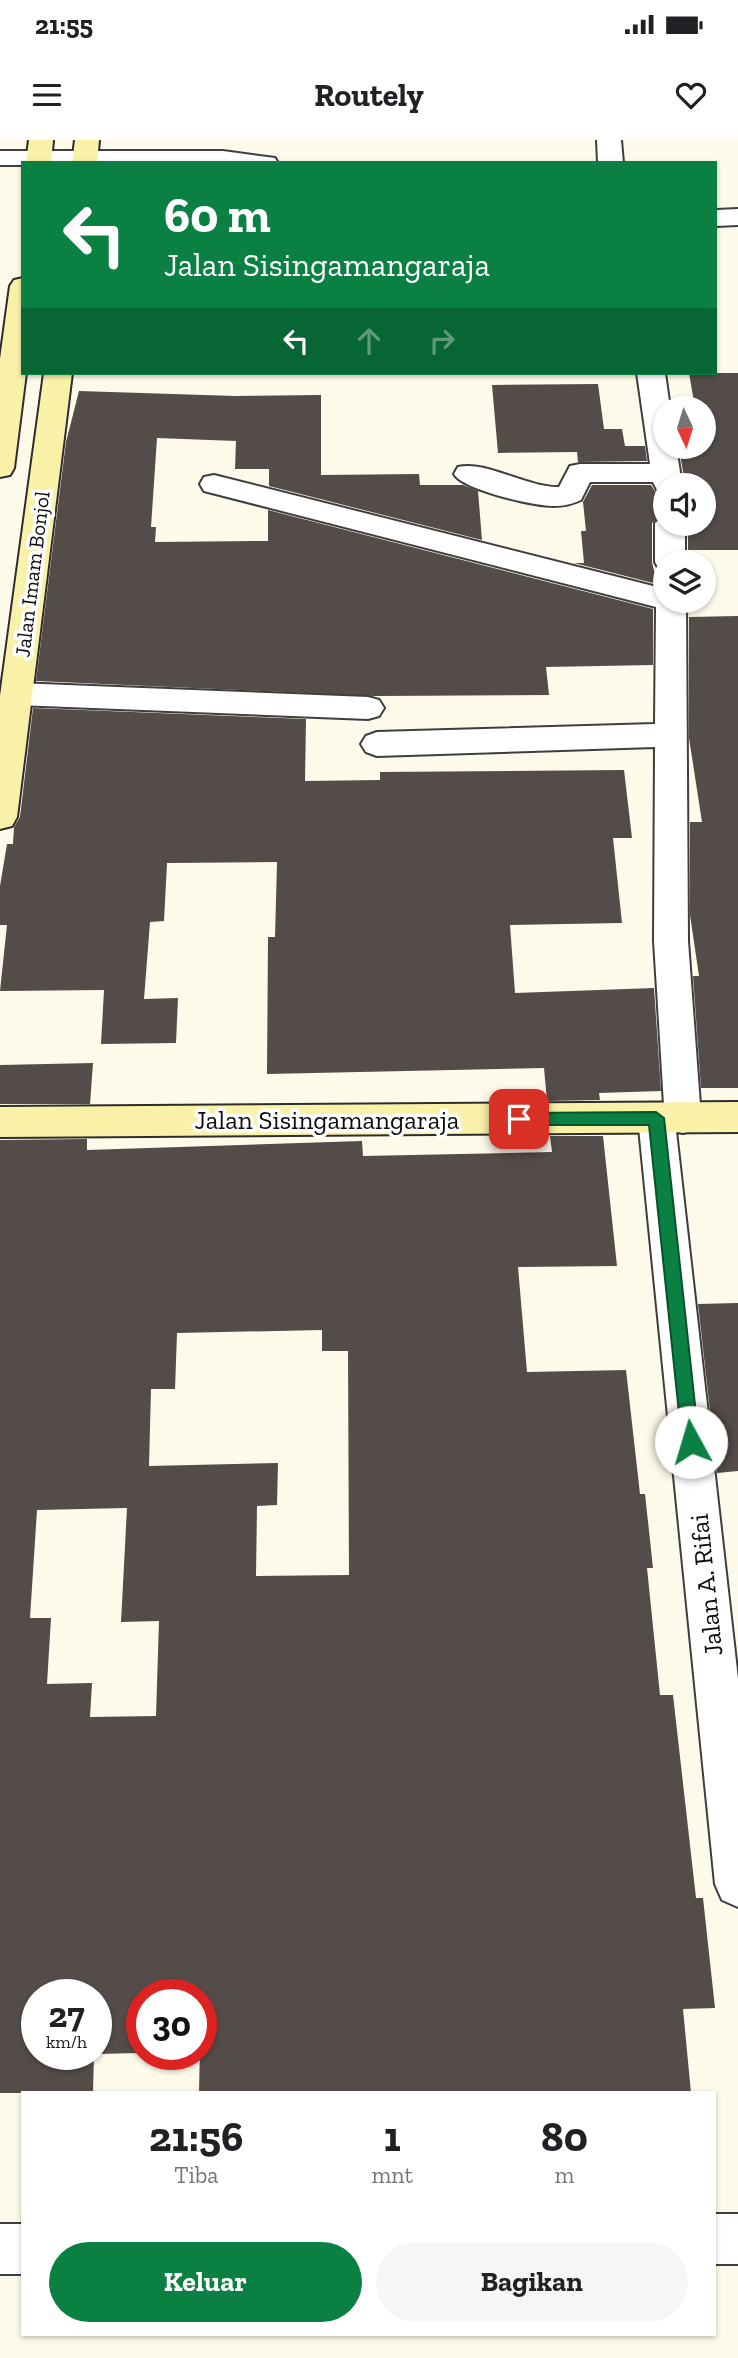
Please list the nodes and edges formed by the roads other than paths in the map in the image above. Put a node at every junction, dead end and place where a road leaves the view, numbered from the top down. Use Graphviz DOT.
graph roads {
  1 [pos="609,140"];
  2 [pos="39,154"];
  3 [pos="85,154"];
  4 [pos="0,158"];
  5 [pos="249,161"];
  6 [pos="611,161"];
  7 [pos="717,218"];
  8 [pos="738,218"];
  9 [pos="21,302"];
  10 [pos="651,375"];
  11 [pos="56,385"];
  12 [pos="9,399"];
  13 [pos="0,467"];
  14 [pos="666,473"];
  15 [pos="468,474"];
  16 [pos="653,478"];
  17 [pos="0,481"];
  18 [pos="44,481"];
  19 [pos="214,484"];
  20 [pos="653,596"];
  21 [pos="670,613"];
  22 [pos="17,694"];
  23 [pos="369,708"];
  24 [pos="672,735"];
  25 [pos="377,744"];
  26 [pos="0,817"];
  27 [pos="738,1117"];
  28 [pos="670,1118"];
  29 [pos="0,1122"];
  30 [pos="729,1711"];
  31 [pos="738,1884"];
  32 [pos="716,2239"];
  33 [pos="738,2239"];
  34 [pos="0,2249"];
  35 [pos="21,2249"];
  1 -- 6 [label="street"];
  2 -- 3 [label="street"];
  2 -- 4 [label="street"];
  3 -- 5 [label="street"];
  7 -- 8 [label="street"];
  9 -- 12 [label="main road, Jalan Imam Bonjol"];
  10 -- 14 [label="street"];
  11 -- 12 [label="main road"];
  11 -- 18 [label="main road, Jalan Imam Bonjol"];
  12 -- 13 [label="main road, Jalan Imam Bonjol"];
  15 -- 16 [label="street"];
  17 -- 18 [label="main road"];
  18 -- 22 [label="main road, Jalan Imam Bonjol"];
  19 -- 20 [label="street"];
  21 -- 24 [label="street, Jalan A. Rifai"];
  22 -- 23 [label="street"];
  22 -- 26 [label="main road, Jalan Imam Bonjol"];
  24 -- 25 [label="street"];
  24 -- 28 [label="street, Jalan A. Rifai"];
  27 -- 28 [label="main road, Jalan Sisingamangaraja"];
  28 -- 29 [label="main road, Jalan Sisingamangaraja"];
  28 -- 30 [label="street, Jalan A. Rifai"];
  30 -- 31 [label="street, Jalan A. Rifai"];
  32 -- 33 [label="street"];
  34 -- 35 [label="street"];
}
